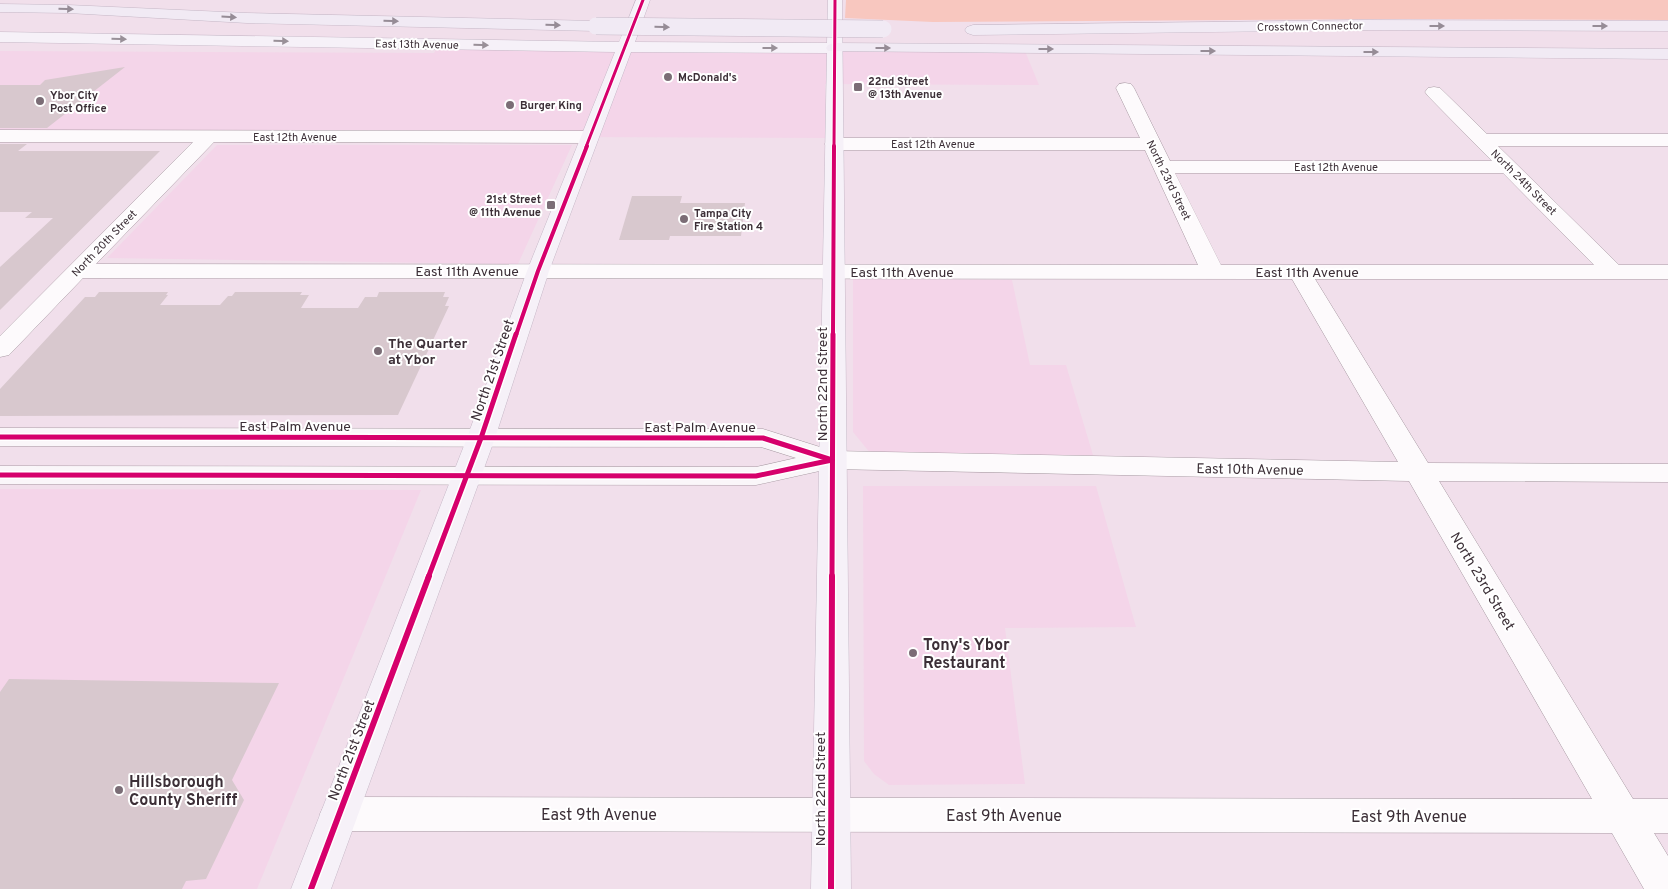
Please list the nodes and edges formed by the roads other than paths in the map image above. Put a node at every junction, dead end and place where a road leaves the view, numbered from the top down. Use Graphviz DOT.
graph roads {
  1 [pos="643,0"];
  2 [pos="835,0"];
  3 [pos="0,8"];
  4 [pos="1668,26"];
  5 [pos="902,30"];
  6 [pos="0,37"];
  7 [pos="1668,43"];
  8 [pos="554,46"];
  9 [pos="624,47"];
  10 [pos="834,48"];
  11 [pos="1668,54"];
  12 [pos="610,83"];
  13 [pos="1125,88"];
  14 [pos="1434,92"];
  15 [pos="0,136"];
  16 [pos="208,137"];
  17 [pos="589,137"];
  18 [pos="1482,140"];
  19 [pos="1668,140"];
  20 [pos="834,144"];
  21 [pos="1152,144"];
  22 [pos="1163,166"];
  23 [pos="1509,167"];
  24 [pos="77,271"];
  25 [pos="538,271"];
  26 [pos="833,272"];
  27 [pos="1213,272"];
  28 [pos="1300,272"];
  29 [pos="1613,272"];
  30 [pos="1668,272"];
  31 [pos="0,350"];
  32 [pos="0,437"];
  33 [pos="481,438"];
  34 [pos="832,460"];
  35 [pos="1419,472"];
  36 [pos="1668,473"];
  37 [pos="0,475"];
  38 [pos="466,476"];
  39 [pos="339,814"];
  40 [pos="831,814"];
  41 [pos="1623,816"];
  42 [pos="1668,816"];
  43 [pos="311,889"];
  44 [pos="831,889"];
  45 [pos="1666,889"];
  1 -- 9 [label="main road, North 21st Street"];
  2 -- 10 [label="main road, North 22nd Street"];
  3 -- 5 [label="highway, one-way, bridge"];
  7 -- 4 [label="highway, Crosstown Connector, one-way"];
  6 -- 8 [label="main road, East 13th Avenue, one-way"];
  8 -- 9 [label="main road, East 13th Avenue"];
  8 -- 12 [label="main road"];
  9 -- 10 [label="main road, East 13th Avenue, one-way"];
  9 -- 12 [label="main road, North 21st Street"];
  10 -- 11 [label="highway, one-way"];
  10 -- 20 [label="main road, North 22nd Street"];
  12 -- 17 [label="main road, North 21st Street"];
  13 -- 21 [label="street, North 23rd Street"];
  14 -- 18 [label="street, North 24th Street"];
  15 -- 16 [label="street, East 12th Avenue"];
  16 -- 17 [label="street, East 12th Avenue"];
  16 -- 24 [label="street, North 20th Street"];
  17 -- 25 [label="main road, North 21st Street"];
  18 -- 19 [label="street"];
  18 -- 23 [label="street, North 24th Street"];
  20 -- 21 [label="street, East 12th Avenue"];
  20 -- 26 [label="main road, North 22nd Street"];
  21 -- 22 [label="street, North 23rd Street"];
  22 -- 23 [label="street, East 12th Avenue"];
  22 -- 27 [label="street, North 23rd Street"];
  23 -- 29 [label="street, North 24th Street"];
  24 -- 25 [label="street, East 11th Avenue"];
  24 -- 31 [label="street, North 20th Street"];
  25 -- 26 [label="street, East 11th Avenue"];
  25 -- 33 [label="main road, North 21st Street"];
  26 -- 27 [label="street, East 11th Avenue"];
  26 -- 34 [label="main road, North 22nd Street"];
  27 -- 28 [label="street, East 11th Avenue"];
  28 -- 29 [label="street, East 11th Avenue"];
  28 -- 35 [label="street, North 23rd Street"];
  29 -- 30 [label="street, East 11th Avenue"];
  32 -- 33 [label="street, East Palm Avenue"];
  33 -- 34 [label="street, East Palm Avenue"];
  33 -- 38 [label="main road, North 21st Street"];
  34 -- 35 [label="street, East 10th Avenue"];
  34 -- 38 [label="street"];
  34 -- 40 [label="main road, North 22nd Street"];
  35 -- 36 [label="street, East 10th Avenue"];
  35 -- 41 [label="street, North 23rd Street"];
  37 -- 38 [label="street"];
  38 -- 39 [label="main road, North 21st Street"];
  39 -- 40 [label="street, East 9th Avenue"];
  39 -- 43 [label="main road, North 21st Street"];
  40 -- 41 [label="street, East 9th Avenue"];
  40 -- 44 [label="main road, North 22nd Street"];
  41 -- 42 [label="street, East 9th Avenue"];
  41 -- 45 [label="street, North 23rd Street"];
}
